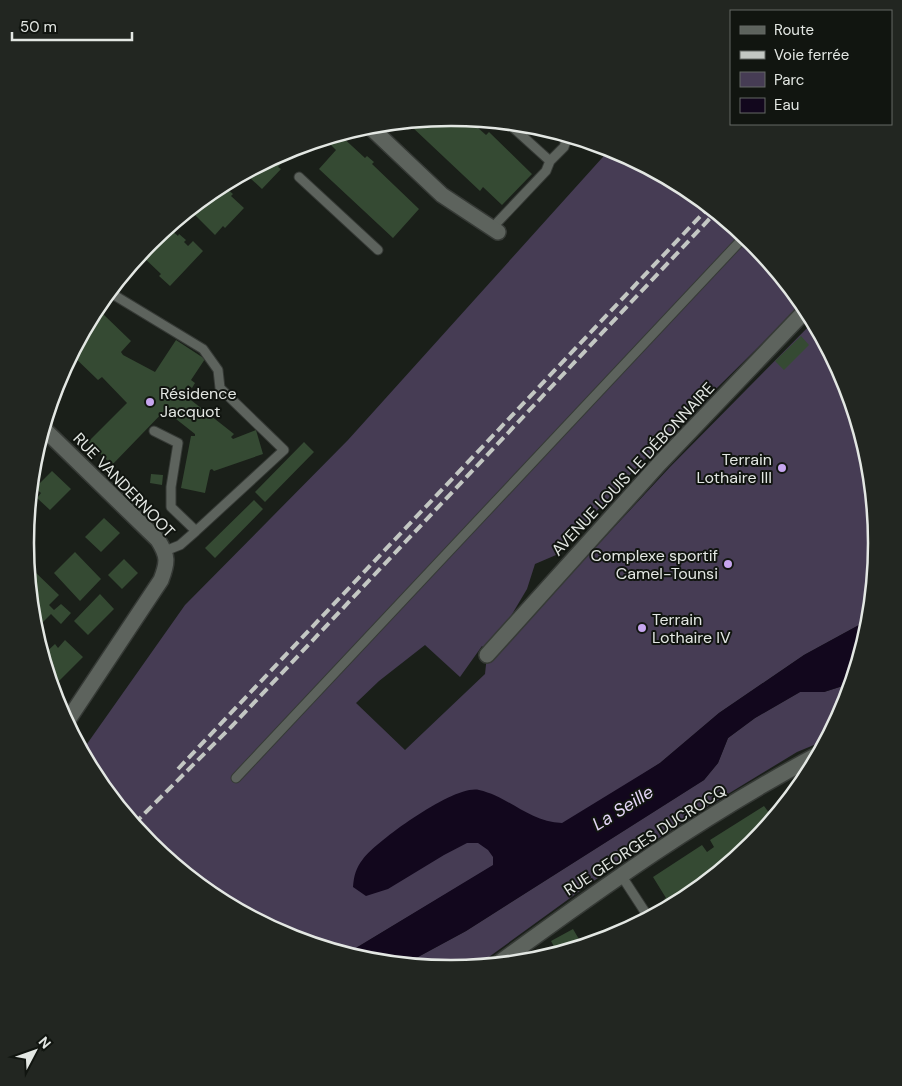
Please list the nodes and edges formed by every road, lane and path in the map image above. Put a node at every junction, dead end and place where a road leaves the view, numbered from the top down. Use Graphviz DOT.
graph roads {
  1 [pos="517,131"];
  2 [pos="376,133"];
  3 [pos="566,142"];
  4 [pos="550,161"];
  5 [pos="299,177"];
  6 [pos="495,230"];
  7 [pos="740,242"];
  8 [pos="378,250"];
  9 [pos="115,296"];
  10 [pos="801,316"];
  11 [pos="154,431"];
  12 [pos="49,433"];
  13 [pos="196,531"];
  14 [pos="165,551"];
  15 [pos="488,655"];
  16 [pos="71,715"];
  17 [pos="806,761"];
  18 [pos="236,778"];
  19 [pos="621,875"];
  20 [pos="645,912"];
  21 [pos="508,956"];
  1 -- 4 [label="lane"];
  2 -- 6 [label="street"];
  3 -- 4 [label="lane"];
  4 -- 6 [label="lane"];
  5 -- 8 [label="lane"];
  7 -- 18 [label="lane"];
  9 -- 13 [label="lane"];
  10 -- 15 [label="street, AVENUE LOUIS LE DÉBONNAIRE"];
  11 -- 13 [label="lane"];
  12 -- 14 [label="street, RUE VANDERNOOT"];
  13 -- 14 [label="lane"];
  14 -- 16 [label="street, RUE VANDERNOOT"];
  17 -- 19 [label="street, RUE GEORGES DUCROCQ"];
  19 -- 20 [label="lane"];
  19 -- 21 [label="street, RUE GEORGES DUCROCQ"];
}
